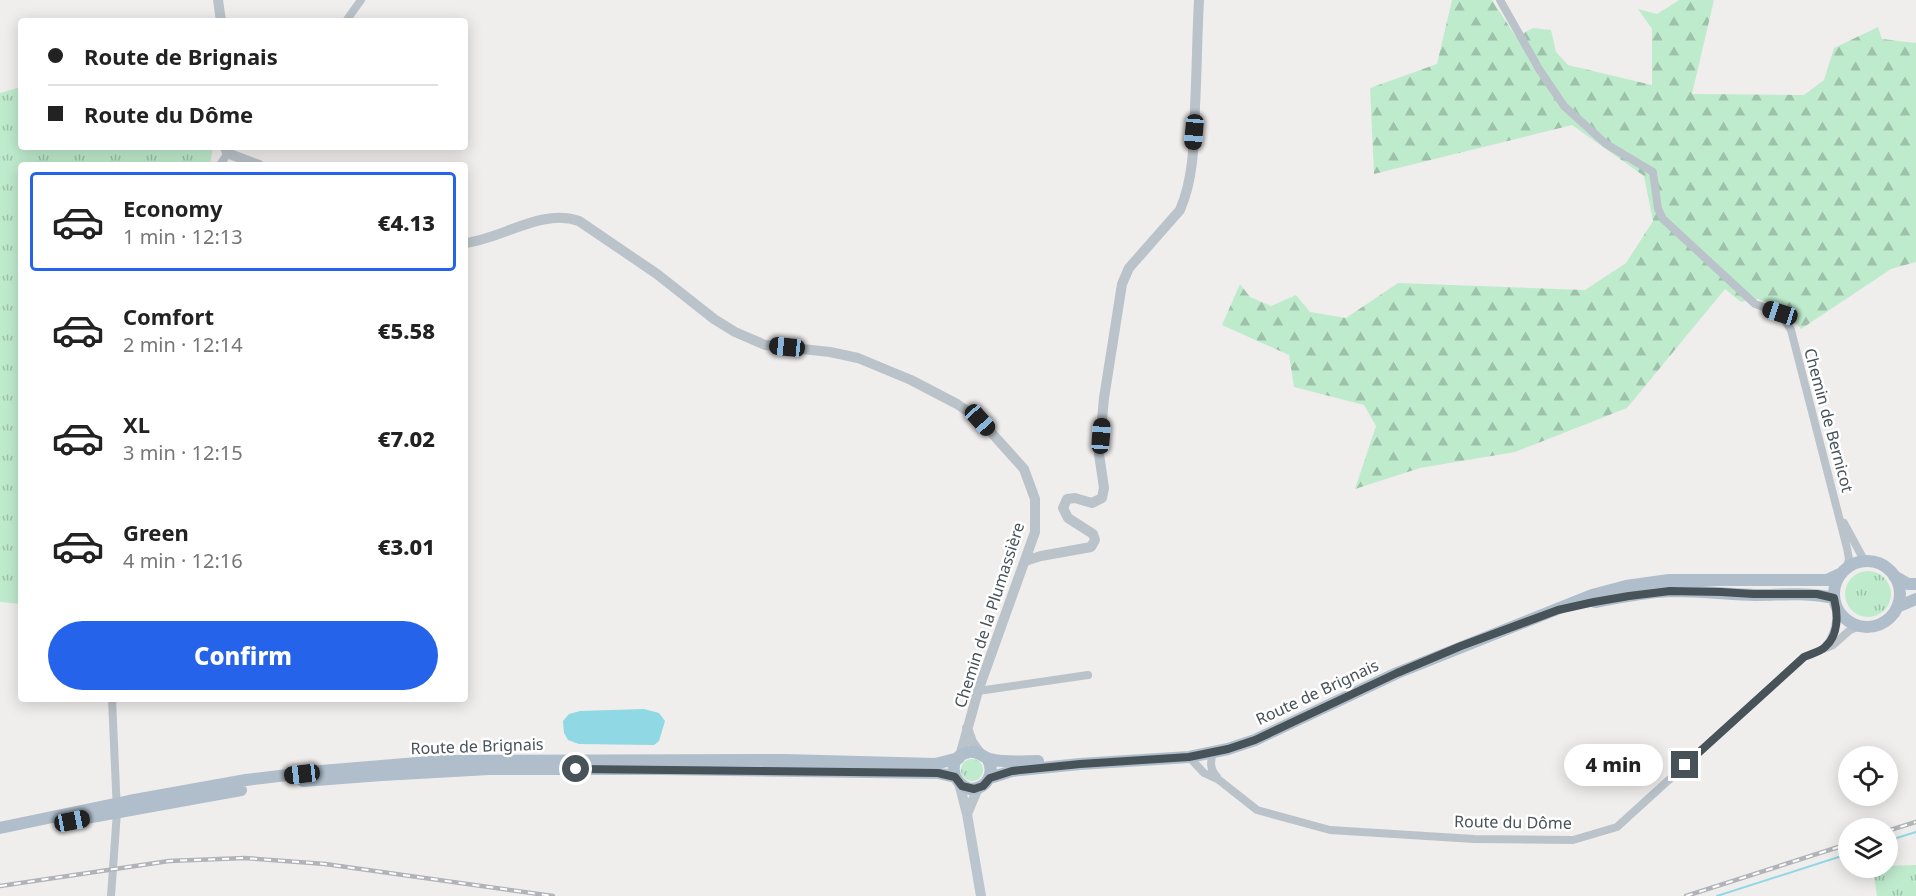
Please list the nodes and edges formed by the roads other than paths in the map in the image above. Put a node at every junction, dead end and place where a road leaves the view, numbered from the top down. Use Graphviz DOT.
graph roads {
  1 [pos="218,0"];
  2 [pos="361,0"];
  3 [pos="1199,0"];
  4 [pos="1500,0"];
  5 [pos="221,18"];
  6 [pos="348,18"];
  7 [pos="230,150"];
  8 [pos="253,162"];
  9 [pos="468,242"];
  10 [pos="1836,506"];
  11 [pos="1025,561"];
  12 [pos="1864,561"];
  13 [pos="1843,571"];
  14 [pos="1894,576"];
  15 [pos="1916,584"];
  16 [pos="1916,599"];
  17 [pos="1835,603"];
  18 [pos="1897,608"];
  19 [pos="1558,610"];
  20 [pos="1860,626"];
  21 [pos="1824,648"];
  22 [pos="1088,675"];
  23 [pos="978,691"];
  24 [pos="112,702"];
  25 [pos="968,728"];
  26 [pos="1213,752"];
  27 [pos="983,756"];
  28 [pos="959,757"];
  29 [pos="1189,757"];
  30 [pos="1080,764"];
  31 [pos="990,778"];
  32 [pos="957,780"];
  33 [pos="1219,780"];
  34 [pos="978,788"];
  35 [pos="117,808"];
  36 [pos="967,814"];
  37 [pos="0,828"];
  38 [pos="0,834"];
  39 [pos="111,896"];
  40 [pos="981,896"];
  1 -- 5 [label="street"];
  2 -- 6 [label="street"];
  3 -- 11 [label="street"];
  4 -- 10 [label="street, Chemin de Bernicot"];
  7 -- 8 [label="street"];
  9 -- 11 [label="street, Chemin de la Plumassière"];
  10 -- 12 [label="street, Chemin de Bernicot"];
  10 -- 13 [label="street, Chemin de Bernicot"];
  11 -- 23 [label="street, Chemin de la Plumassière"];
  12 -- 13 [label="main road"];
  12 -- 14 [label="main road"];
  13 -- 17 [label="main road"];
  13 -- 19 [label="main road, Route de Brignais"];
  14 -- 15 [label="main road"];
  14 -- 18 [label="main road"];
  16 -- 18 [label="main road"];
  17 -- 19 [label="main road, Route de Brignais"];
  17 -- 20 [label="main road"];
  17 -- 21 [label="street"];
  18 -- 20 [label="main road"];
  19 -- 26 [label="main road, Route de Brignais"];
  20 -- 21 [label="street, Route du Dôme"];
  21 -- 33 [label="street, Route du Dôme"];
  22 -- 23 [label="street"];
  23 -- 25 [label="street, Chemin de la Plumassière"];
  24 -- 35 [label="street"];
  25 -- 27 [label="street, Chemin de la Plumassière"];
  25 -- 28 [label="street, Chemin de la Plumassière"];
  26 -- 29 [label="main road, Route de Brignais"];
  26 -- 33 [label="street"];
  27 -- 28 [label="main road"];
  27 -- 30 [label="main road, Route de Brignais"];
  27 -- 31 [label="main road"];
  28 -- 32 [label="main road"];
  28 -- 35 [label="main road, Route de Brignais"];
  29 -- 30 [label="main road, Route de Brignais"];
  29 -- 33 [label="street, Route du Dôme"];
  30 -- 31 [label="main road, Route de Brignais"];
  31 -- 34 [label="main road"];
  32 -- 34 [label="main road"];
  32 -- 35 [label="main road, Route de Brignais"];
  32 -- 36 [label="main road"];
  34 -- 36 [label="main road"];
  35 -- 37 [label="main road, Route de Brignais"];
  35 -- 38 [label="main road, Route de Brignais"];
  35 -- 39 [label="street"];
  36 -- 40 [label="main road"];
}
